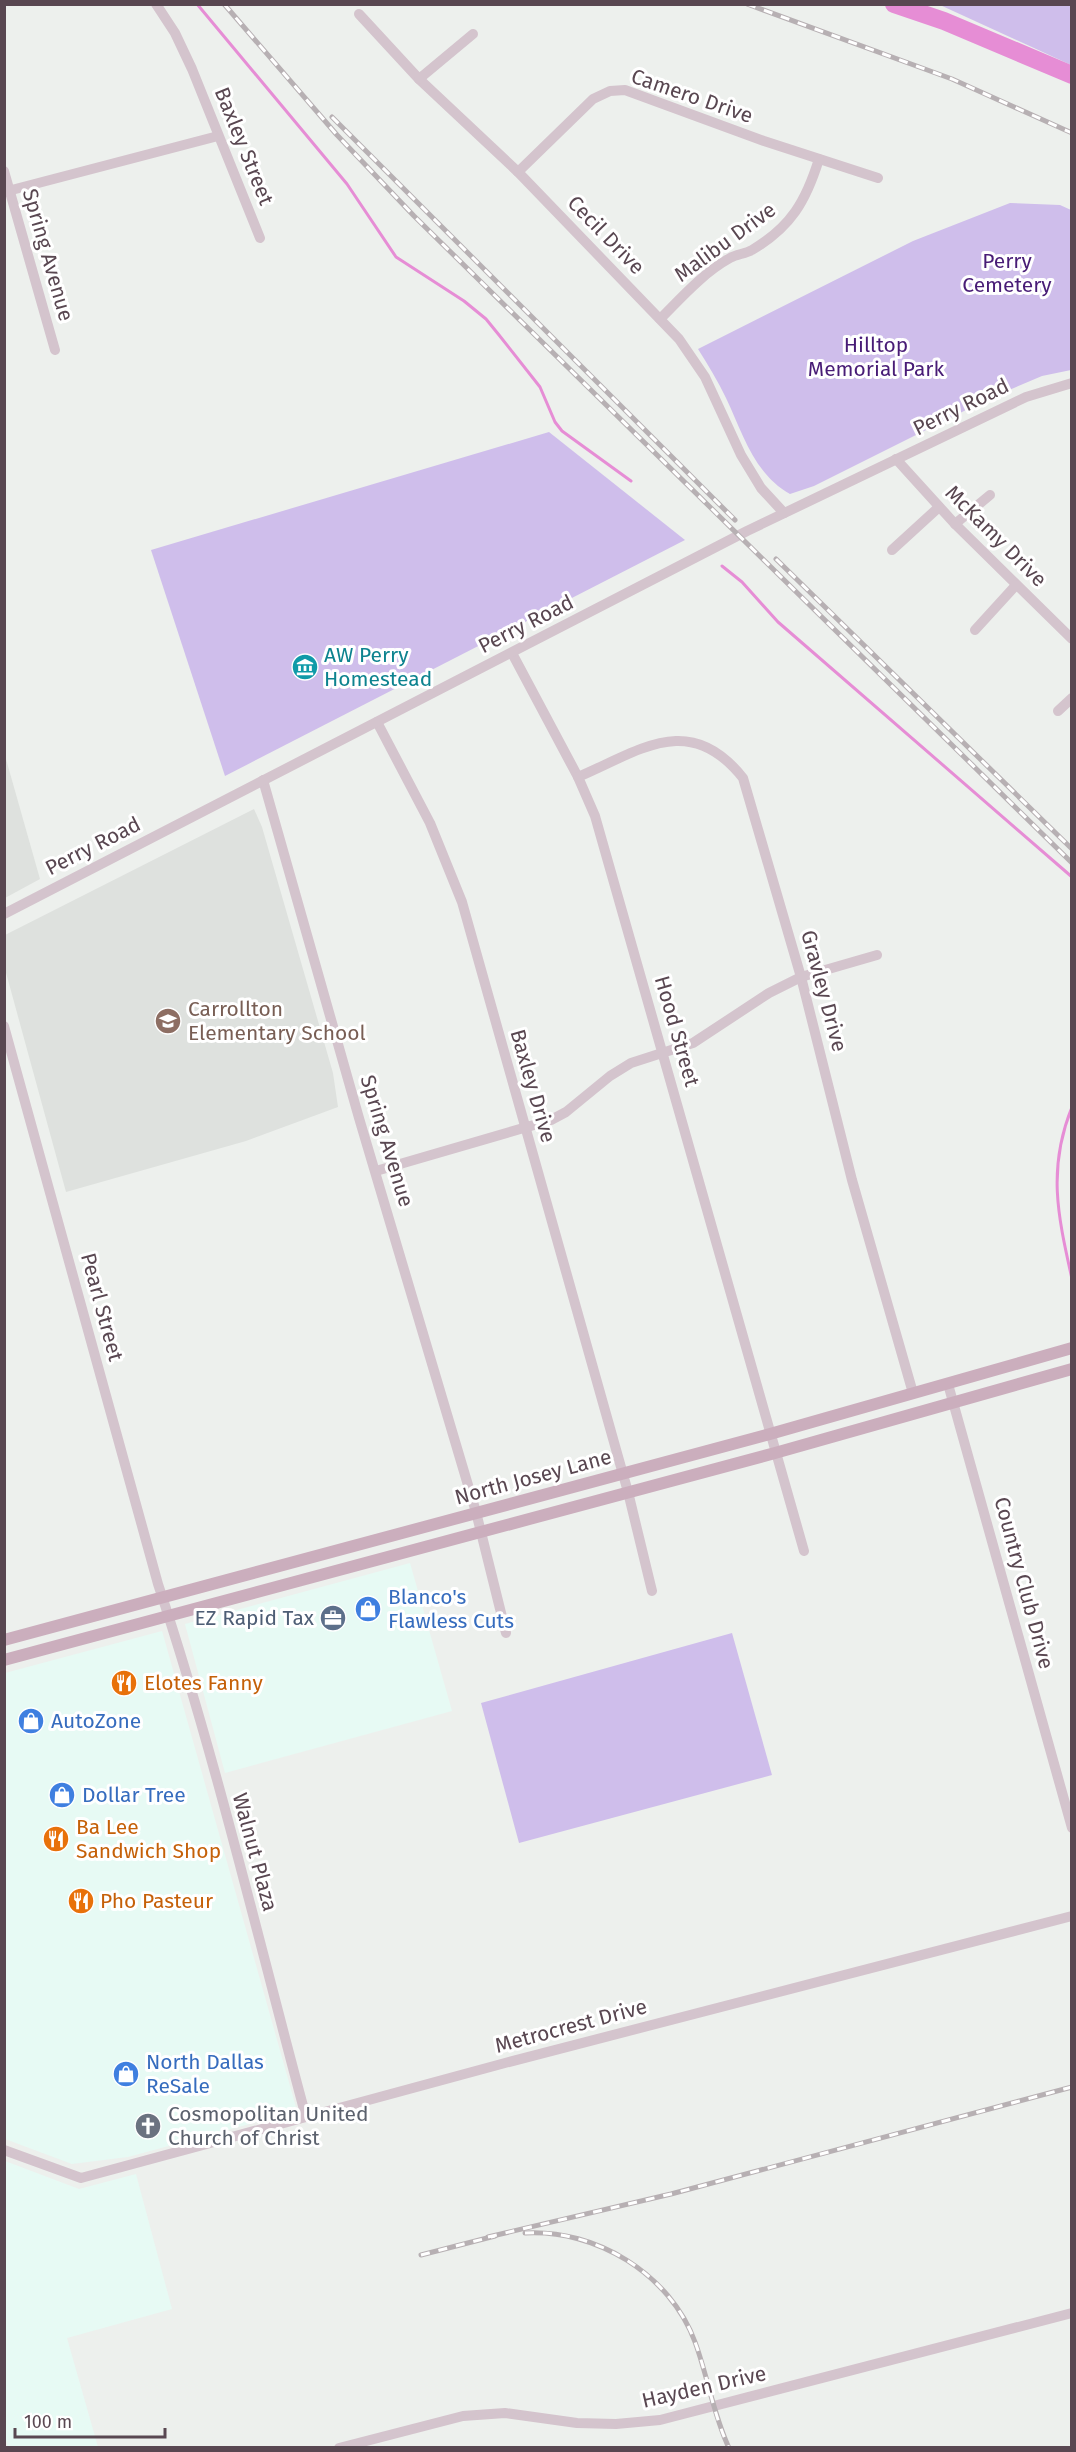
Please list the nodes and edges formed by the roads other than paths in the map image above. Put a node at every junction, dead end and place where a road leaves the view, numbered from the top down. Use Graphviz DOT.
graph roads {
  1 [pos="156,4"];
  2 [pos="359,14"];
  3 [pos="473,34"];
  4 [pos="419,79"];
  5 [pos="218,136"];
  6 [pos="819,159"];
  7 [pos="4,171"];
  8 [pos="518,172"];
  9 [pos="878,178"];
  10 [pos="7,192"];
  11 [pos="260,238"];
  12 [pos="660,319"];
  13 [pos="55,350"];
  14 [pos="1071,383"];
  15 [pos="896,459"];
  16 [pos="990,495"];
  17 [pos="939,507"];
  18 [pos="784,513"];
  19 [pos="955,524"];
  20 [pos="892,550"];
  21 [pos="1016,585"];
  22 [pos="975,630"];
  23 [pos="1071,639"];
  24 [pos="512,653"];
  25 [pos="1071,698"];
  26 [pos="1058,711"];
  27 [pos="376,722"];
  28 [pos="578,777"];
  29 [pos="263,780"];
  30 [pos="4,914"];
  31 [pos="877,955"];
  32 [pos="801,977"];
  33 [pos="4,1026"];
  34 [pos="663,1052"];
  35 [pos="524,1127"];
  36 [pos="375,1171"];
  37 [pos="1071,1348"];
  38 [pos="1071,1369"];
  39 [pos="948,1384"];
  40 [pos="913,1393"];
  41 [pos="954,1402"];
  42 [pos="770,1434"];
  43 [pos="775,1453"];
  44 [pos="622,1473"];
  45 [pos="628,1492"];
  46 [pos="476,1512"];
  47 [pos="481,1533"];
  48 [pos="804,1551"];
  49 [pos="652,1591"];
  50 [pos="163,1598"];
  51 [pos="169,1617"];
  52 [pos="506,1633"];
  53 [pos="4,1640"];
  54 [pos="4,1660"];
  55 [pos="1071,1828"];
  56 [pos="1071,1916"];
  57 [pos="306,2116"];
  58 [pos="4,2150"];
  59 [pos="1071,2313"];
  60 [pos="339,2448"];
  1 -- 5 [label="street, Baxley Street"];
  2 -- 4 [label="street, Cecil Drive"];
  3 -- 4 [label="street"];
  4 -- 8 [label="street, Cecil Drive"];
  5 -- 10 [label="street"];
  5 -- 11 [label="street, Baxley Street"];
  6 -- 8 [label="street, Camero Drive"];
  6 -- 9 [label="street, Camero Drive"];
  6 -- 12 [label="street, Malibu Drive"];
  7 -- 10 [label="street, Spring Avenue"];
  8 -- 12 [label="street, Cecil Drive"];
  10 -- 13 [label="street, Spring Avenue"];
  12 -- 18 [label="street, Cecil Drive"];
  14 -- 15 [label="street, Perry Road"];
  15 -- 17 [label="street, McKamy Drive"];
  15 -- 18 [label="street, Perry Road"];
  16 -- 19 [label="street"];
  17 -- 19 [label="street, McKamy Drive"];
  17 -- 20 [label="street"];
  18 -- 24 [label="street, Perry Road"];
  19 -- 21 [label="street, McKamy Drive"];
  21 -- 22 [label="street"];
  21 -- 23 [label="street, McKamy Drive"];
  24 -- 27 [label="street, Perry Road"];
  24 -- 28 [label="street, Hood Street"];
  25 -- 26 [label="street"];
  27 -- 29 [label="street, Perry Road"];
  27 -- 35 [label="street, Baxley Drive"];
  28 -- 32 [label="street, Gravley Drive"];
  28 -- 34 [label="street, Hood Street"];
  29 -- 30 [label="street, Perry Road"];
  29 -- 36 [label="street, Spring Avenue"];
  31 -- 32 [label="street"];
  32 -- 34 [label="street"];
  32 -- 40 [label="street, Gravley Drive"];
  33 -- 50 [label="street, Pearl Street"];
  34 -- 35 [label="street"];
  34 -- 42 [label="street, Hood Street"];
  35 -- 36 [label="street"];
  35 -- 44 [label="street, Baxley Drive"];
  36 -- 46 [label="street, Spring Avenue"];
  37 -- 39 [label="main road, North Josey Lane"];
  38 -- 41 [label="main road, North Josey Lane"];
  39 -- 40 [label="main road, North Josey Lane"];
  39 -- 41 [label="street, Country Club Drive"];
  40 -- 42 [label="main road, North Josey Lane"];
  41 -- 43 [label="main road, North Josey Lane"];
  41 -- 55 [label="street, Country Club Drive"];
  42 -- 43 [label="street, Hood Street"];
  42 -- 44 [label="main road, North Josey Lane"];
  43 -- 45 [label="main road, North Josey Lane"];
  43 -- 48 [label="street, Hood Street"];
  44 -- 45 [label="street, Baxley Drive"];
  44 -- 46 [label="main road, North Josey Lane"];
  45 -- 47 [label="main road, North Josey Lane"];
  45 -- 49 [label="street, Baxley Drive"];
  46 -- 47 [label="street, Spring Avenue"];
  46 -- 50 [label="main road, North Josey Lane"];
  47 -- 51 [label="main road, North Josey Lane"];
  47 -- 52 [label="street, Spring Avenue"];
  50 -- 51 [label="street, Walnut Plaza"];
  50 -- 53 [label="main road, North Josey Lane"];
  51 -- 54 [label="main road, North Josey Lane"];
  51 -- 57 [label="street, Walnut Plaza"];
  56 -- 57 [label="street, Metrocrest Drive"];
  57 -- 58 [label="street, Metrocrest Drive"];
  59 -- 60 [label="street, Hayden Drive"];
}
